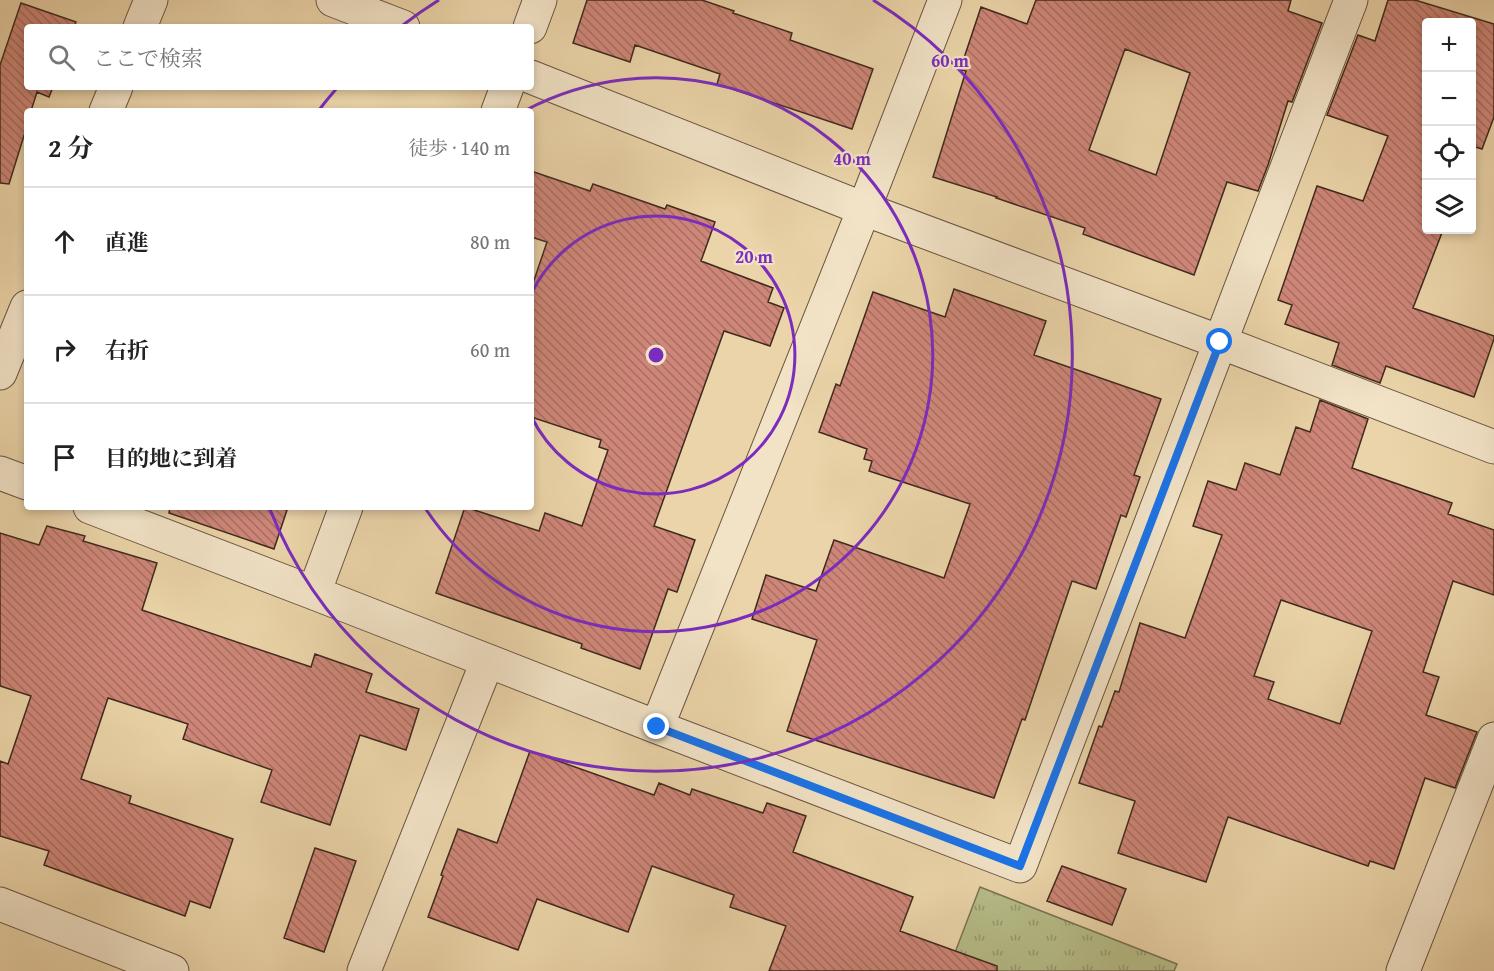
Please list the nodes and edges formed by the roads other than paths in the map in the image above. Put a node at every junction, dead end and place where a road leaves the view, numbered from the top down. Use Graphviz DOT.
graph roads {
  1 [pos="151,0"];
  2 [pos="333,0"];
  3 [pos="540,0"];
  4 [pos="945,0"];
  5 [pos="1351,0"];
  6 [pos="141,24"];
  7 [pos="395,24"];
  8 [pos="531,24"];
  9 [pos="534,78"];
  10 [pos="115,90"];
  11 [pos="506,90"];
  12 [pos="107,108"];
  13 [pos="499,108"];
  14 [pos="864,209"];
  15 [pos="24,314"];
  16 [pos="1220,342"];
  17 [pos="0,374"];
  18 [pos="1494,447"];
  19 [pos="0,473"];
  20 [pos="24,482"];
  21 [pos="98,510"];
  22 [pos="345,510"];
  23 [pos="314,593"];
  24 [pos="487,662"];
  25 [pos="657,727"];
  26 [pos="1494,739"];
  27 [pos="0,904"];
  28 [pos="172,971"];
  29 [pos="364,971"];
  30 [pos="1403,971"];
  1 -- 6 [label="street"];
  2 -- 7 [label="street"];
  3 -- 8 [label="street"];
  4 -- 14 [label="street"];
  5 -- 16 [label="street"];
  9 -- 14 [label="street"];
  10 -- 12 [label="street"];
  11 -- 13 [label="street"];
  14 -- 16 [label="street"];
  14 -- 25 [label="street"];
  15 -- 17 [label="street"];
  16 -- 18 [label="street"];
  16 -- 25 [label="street"];
  19 -- 20 [label="street"];
  21 -- 23 [label="street"];
  22 -- 23 [label="street"];
  23 -- 24 [label="street"];
  24 -- 25 [label="street"];
  24 -- 29 [label="street"];
  26 -- 30 [label="street"];
  27 -- 28 [label="street"];
}
